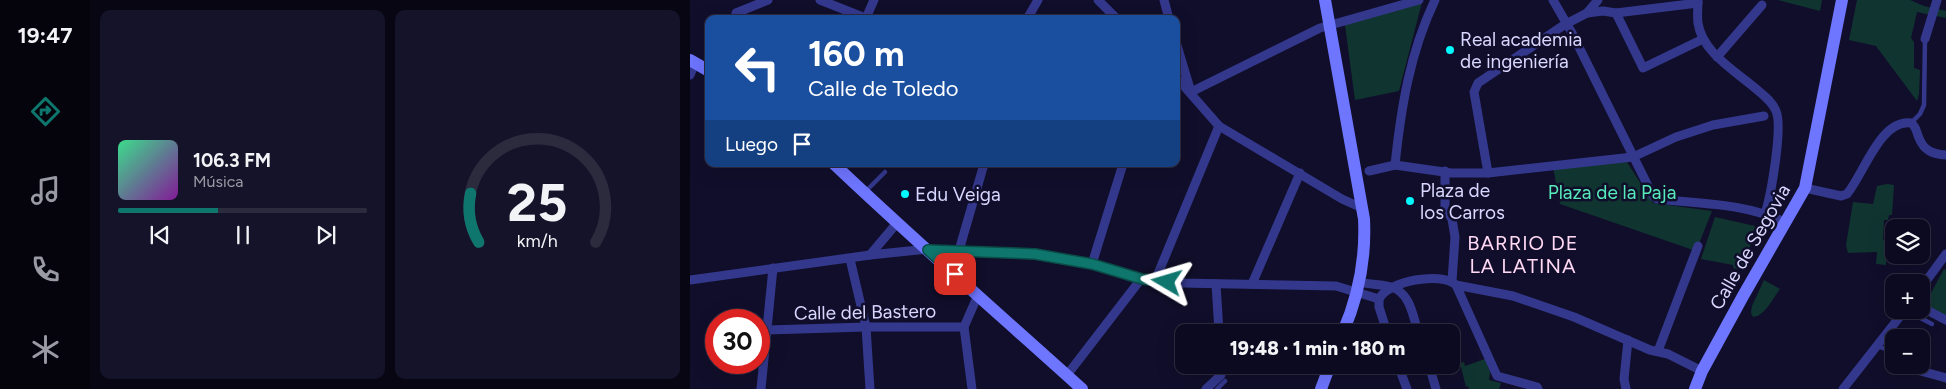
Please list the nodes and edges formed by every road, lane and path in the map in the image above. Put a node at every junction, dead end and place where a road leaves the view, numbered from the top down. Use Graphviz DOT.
graph roads {
  1 [pos="768,0"];
  2 [pos="822,0"];
  3 [pos="847,0"];
  4 [pos="874,0"];
  5 [pos="1038,0"];
  6 [pos="1098,0"];
  7 [pos="1164,0"];
  8 [pos="1325,0"];
  9 [pos="1419,0"];
  10 [pos="1435,0"];
  11 [pos="1553,0"];
  12 [pos="1598,0"];
  13 [pos="1842,0"];
  14 [pos="1937,0"];
  15 [pos="1698,1"];
  16 [pos="1762,5"];
  17 [pos="842,9"];
  18 [pos="736,13"];
  19 [pos="1586,13"];
  20 [pos="1616,13"];
  21 [pos="859,15"];
  22 [pos="868,15"];
  23 [pos="1029,15"];
  24 [pos="1113,15"];
  25 [pos="1168,15"];
  26 [pos="1567,23"];
  27 [pos="1330,25"];
  28 [pos="1703,39"];
  29 [pos="1925,39"];
  30 [pos="1180,55"];
  31 [pos="1717,56"];
  32 [pos="692,66"];
  33 [pos="705,70"];
  34 [pos="1180,81"];
  35 [pos="1191,92"];
  36 [pos="1764,116"];
  37 [pos="1911,123"];
  38 [pos="1219,126"];
  39 [pos="1946,155"];
  40 [pos="1633,158"];
  41 [pos="1395,165"];
  42 [pos="837,167"];
  43 [pos="983,167"];
  44 [pos="1122,167"];
  45 [pos="1488,170"];
  46 [pos="1369,171"];
  47 [pos="885,172"];
  48 [pos="1448,172"];
  49 [pos="1300,174"];
  50 [pos="1806,188"];
  51 [pos="864,192"];
  52 [pos="1362,208"];
  53 [pos="1765,214"];
  54 [pos="897,223"];
  55 [pos="1786,223"];
  56 [pos="1698,246"];
  57 [pos="928,250"];
  58 [pos="958,252"];
  59 [pos="1946,254"];
  60 [pos="870,255"];
  61 [pos="850,259"];
  62 [pos="945,264"];
  63 [pos="1092,264"];
  64 [pos="1943,266"];
  65 [pos="774,268"];
  66 [pos="1142,279"];
  67 [pos="1930,279"];
  68 [pos="690,280"];
  69 [pos="1155,281"];
  70 [pos="1454,283"];
  71 [pos="1216,284"];
  72 [pos="1252,284"];
  73 [pos="1359,287"];
  74 [pos="1391,287"];
  75 [pos="978,295"];
  76 [pos="1379,299"];
  77 [pos="769,309"];
  78 [pos="1930,312"];
  79 [pos="1898,319"];
  80 [pos="1922,319"];
  81 [pos="1946,320"];
  82 [pos="1218,324"];
  83 [pos="1346,324"];
  84 [pos="1384,324"];
  85 [pos="1415,324"];
  86 [pos="1932,324"];
  87 [pos="866,327"];
  88 [pos="964,328"];
  89 [pos="770,330"];
  90 [pos="1628,340"];
  91 [pos="1877,346"];
  92 [pos="1885,349"];
  93 [pos="1658,351"];
  94 [pos="1702,371"];
  95 [pos="1930,373"];
  96 [pos="763,374"];
  97 [pos="1221,374"];
  98 [pos="1327,374"];
  99 [pos="1401,374"];
  100 [pos="1431,374"];
  101 [pos="1067,375"];
  102 [pos="1946,378"];
  103 [pos="1225,381"];
  104 [pos="761,389"];
  105 [pos="870,389"];
  106 [pos="972,389"];
  107 [pos="1082,389"];
  108 [pos="1206,389"];
  109 [pos="1217,389"];
  110 [pos="1321,389"];
  111 [pos="1407,389"];
  112 [pos="1436,389"];
  113 [pos="1538,389"];
  114 [pos="1624,389"];
  115 [pos="1695,389"];
  116 [pos="1843,389"];
  1 -- 18 [label="street"];
  2 -- 17 [label="street"];
  3 -- 17 [label="street"];
  4 -- 22 [label="street"];
  5 -- 23 [label="street"];
  6 -- 24 [label="street"];
  7 -- 25 [label="street"];
  8 -- 27 [label="street"];
  9 -- 27 [label="street"];
  10 -- 41 [label="street"];
  11 -- 26 [label="street"];
  12 -- 19 [label="street"];
  13 -- 50 [label="street, Calle de Segovia"];
  14 -- 29 [label="street"];
  15 -- 20 [label="street"];
  15 -- 28 [label="street"];
  16 -- 31 [label="street"];
  17 -- 21 [label="street"];
  19 -- 20 [label="street"];
  19 -- 26 [label="street"];
  20 -- 28 [label="street"];
  26 -- 40 [label="street"];
  26 -- 45 [label="street"];
  27 -- 35 [label="street"];
  27 -- 52 [label="street"];
  28 -- 31 [label="street"];
  29 -- 37 [label="lane"];
  30 -- 35 [label="street"];
  31 -- 53 [label="street"];
  32 -- 33 [label="street"];
  34 -- 35 [label="street"];
  35 -- 38 [label="street"];
  36 -- 40 [label="street"];
  37 -- 39 [label="street"];
  37 -- 50 [label="street"];
  38 -- 49 [label="street"];
  38 -- 69 [label="street"];
  40 -- 45 [label="street"];
  40 -- 53 [label="street"];
  41 -- 46 [label="street"];
  41 -- 48 [label="street"];
  42 -- 51 [label="street"];
  43 -- 58 [label="street"];
  44 -- 63 [label="street"];
  45 -- 48 [label="street"];
  47 -- 51 [label="lane"];
  48 -- 70 [label="street"];
  49 -- 52 [label="street"];
  49 -- 72 [label="street"];
  50 -- 55 [label="street, Calle de Segovia"];
  51 -- 54 [label="street"];
  52 -- 73 [label="street"];
  53 -- 55 [label="street"];
  54 -- 57 [label="street"];
  54 -- 60 [label="street"];
  55 -- 94 [label="street, Calle de Segovia"];
  56 -- 93 [label="street"];
  57 -- 58 [label="street"];
  57 -- 60 [label="street"];
  57 -- 62 [label="street"];
  58 -- 62 [label="street"];
  58 -- 63 [label="street"];
  59 -- 64 [label="street"];
  60 -- 61 [label="street"];
  61 -- 65 [label="street"];
  61 -- 87 [label="street"];
  62 -- 75 [label="street"];
  63 -- 66 [label="street"];
  64 -- 67 [label="street"];
  65 -- 68 [label="street"];
  65 -- 77 [label="street"];
  66 -- 69 [label="street"];
  66 -- 101 [label="street"];
  69 -- 71 [label="street"];
  70 -- 74 [label="street"];
  70 -- 90 [label="street"];
  70 -- 113 [label="street"];
  71 -- 72 [label="street"];
  71 -- 82 [label="street"];
  72 -- 73 [label="street"];
  73 -- 74 [label="street"];
  73 -- 76 [label="street"];
  73 -- 83 [label="street"];
  74 -- 76 [label="street"];
  74 -- 85 [label="street"];
  75 -- 88 [label="street"];
  75 -- 101 [label="street"];
  76 -- 84 [label="street"];
  78 -- 81 [label="street"];
  79 -- 91 [label="street"];
  80 -- 86 [label="lane"];
  87 -- 88 [label="street, Calle del Bastero"];
  87 -- 89 [label="street, Calle del Bastero"];
  87 -- 105 [label="street"];
  88 -- 106 [label="street"];
  90 -- 93 [label="street"];
  90 -- 114 [label="street"];
  91 -- 92 [label="lane"];
  91 -- 116 [label="street"];
  93 -- 94 [label="street"];
  94 -- 115 [label="street, Calle de Segovia"];
  95 -- 102 [label="street"];
  96 -- 104 [label="street"];
  97 -- 108 [label="street"];
  98 -- 110 [label="street"];
  99 -- 111 [label="street"];
  100 -- 112 [label="street"];
  101 -- 107 [label="street"];
  103 -- 109 [label="lane"];
}
